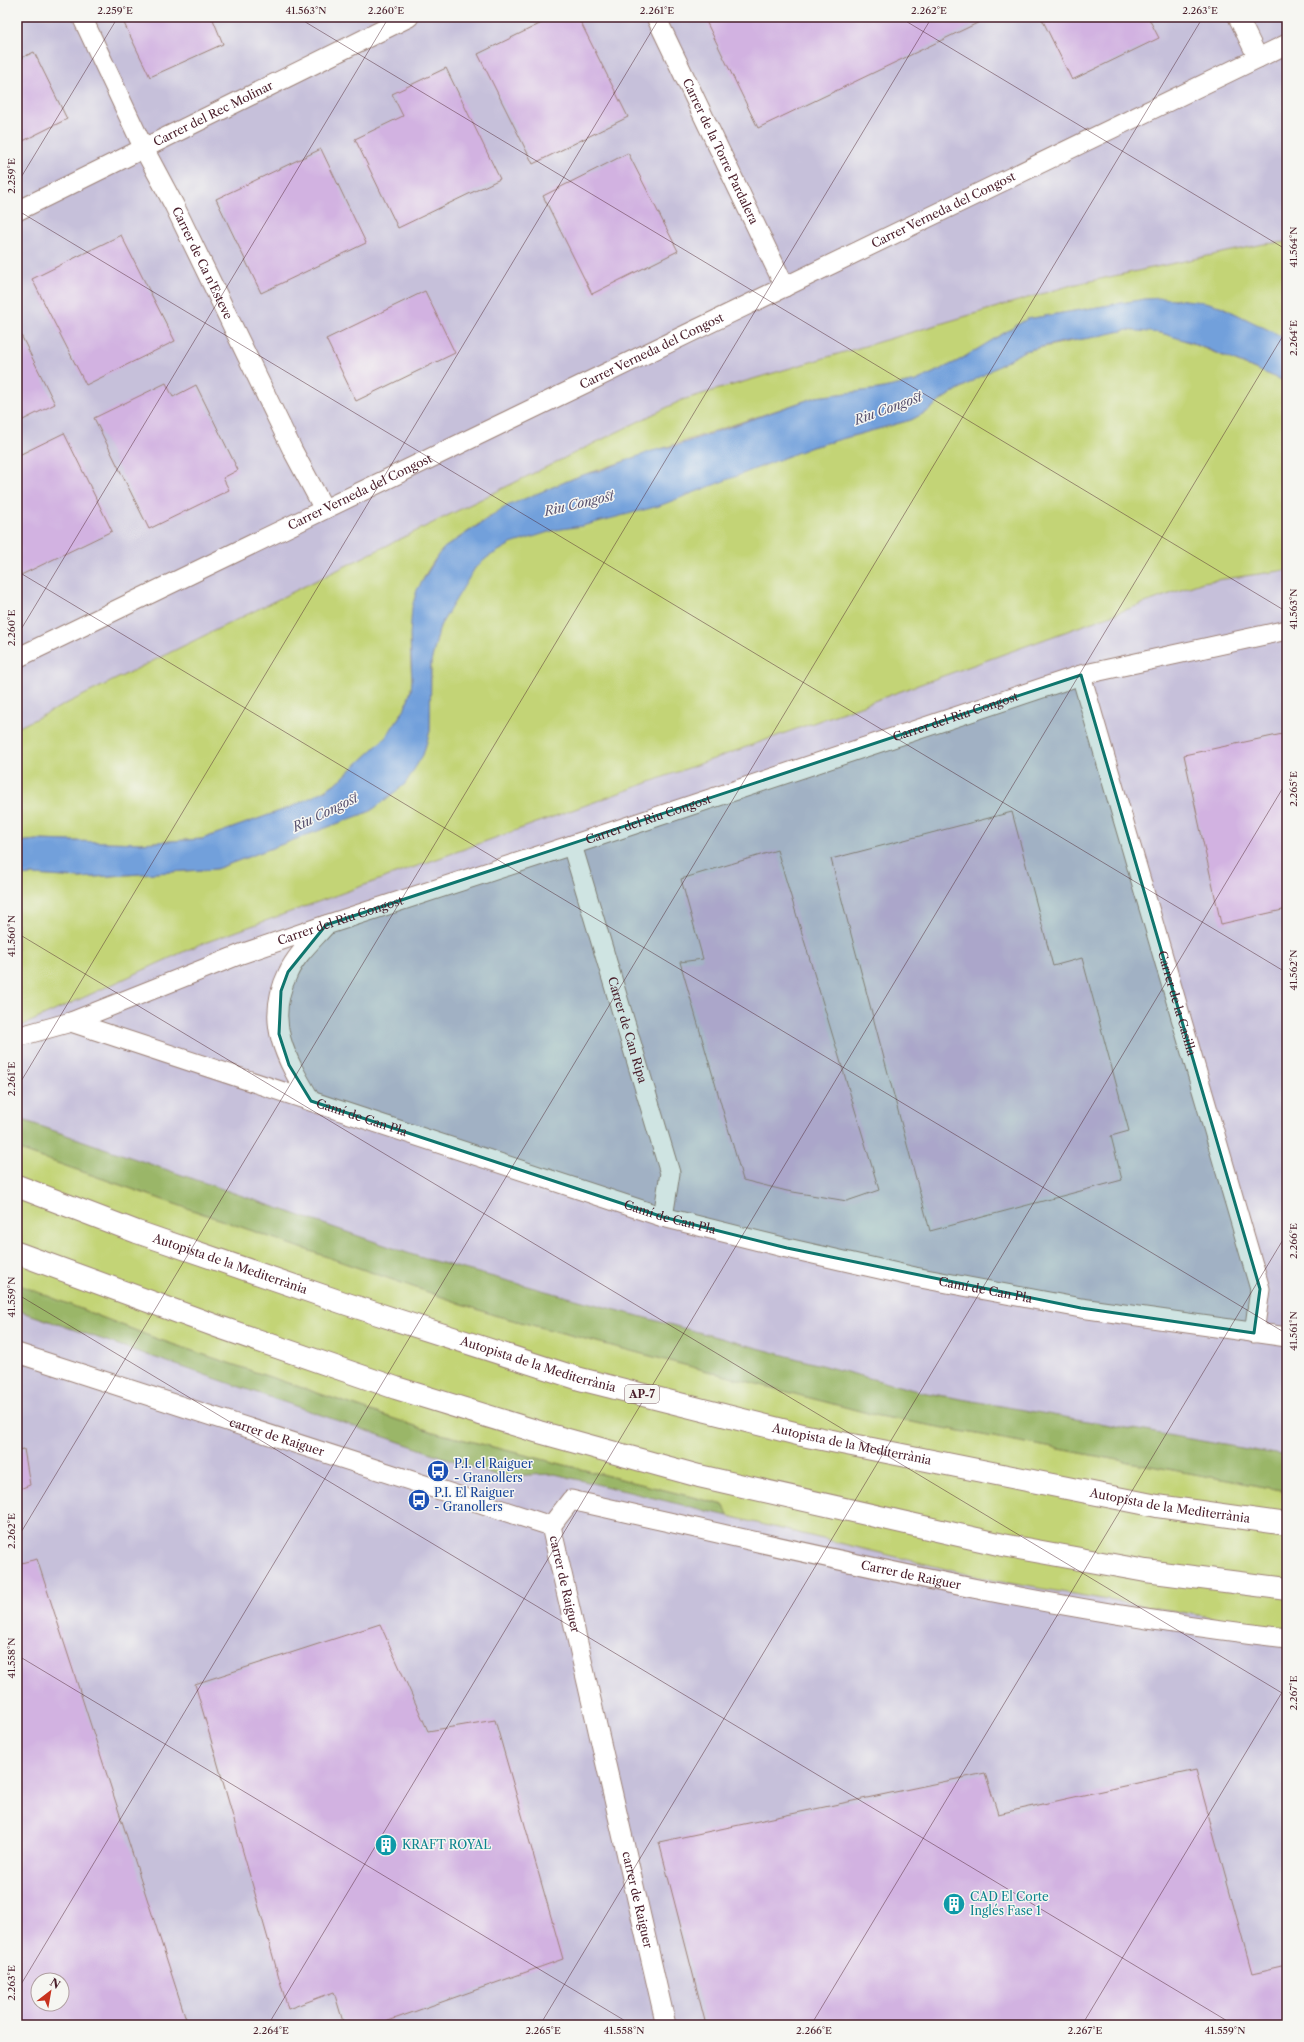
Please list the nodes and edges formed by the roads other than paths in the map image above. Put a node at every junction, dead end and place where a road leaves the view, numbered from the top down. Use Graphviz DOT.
graph roads {
  1 [pos="82,17"];
  2 [pos="409,17"];
  3 [pos="656,17"];
  4 [pos="1238,17"];
  5 [pos="1287,44"];
  6 [pos="1258,58"];
  7 [pos="144,149"];
  8 [pos="17,211"];
  9 [pos="785,286"];
  10 [pos="324,510"];
  11 [pos="1287,630"];
  12 [pos="17,658"];
  13 [pos="1081,675"];
  14 [pos="572,845"];
  15 [pos="326,925"];
  16 [pos="71,1022"];
  17 [pos="17,1037"];
  18 [pos="311,1101"];
  19 [pos="17,1186"];
  20 [pos="663,1217"];
  21 [pos="17,1253"];
  22 [pos="1254,1332"];
  23 [pos="1287,1337"];
  24 [pos="17,1353"];
  25 [pos="1287,1524"];
  26 [pos="551,1526"];
  27 [pos="1287,1589"];
  28 [pos="1287,1638"];
  29 [pos="666,2025"];
  1 -- 7 [label="street, Carrer de Ca n'Esteve"];
  2 -- 7 [label="street, Carrer del Rec Molinar"];
  3 -- 9 [label="street, Carrer de la Torre Pardalera"];
  4 -- 6 [label="street"];
  5 -- 6 [label="street, Carrer Verneda del Congost"];
  6 -- 9 [label="street, Carrer Verneda del Congost"];
  7 -- 8 [label="street, Carrer del Rec Molinar"];
  7 -- 10 [label="street, Carrer de Ca n'Esteve"];
  9 -- 10 [label="street, Carrer Verneda del Congost"];
  10 -- 12 [label="street, Carrer Verneda del Congost"];
  11 -- 13 [label="street, Carrer del Riu Congost"];
  13 -- 14 [label="street, Carrer del Riu Congost"];
  13 -- 22 [label="street, Carrer de la Casilla"];
  14 -- 15 [label="street, Carrer del Riu Congost"];
  14 -- 20 [label="street, Carrer de Can Ripa"];
  15 -- 16 [label="street, Carrer del Riu Congost"];
  15 -- 18 [label="street"];
  16 -- 17 [label="street, Carrer del Riu Congost"];
  16 -- 18 [label="street, Camí de Can Pla"];
  18 -- 20 [label="street, Camí de Can Pla"];
  19 -- 25 [label="highway, Autopista de la Mediterrània / AP-7"];
  20 -- 22 [label="street, Camí de Can Pla"];
  21 -- 27 [label="highway"];
  22 -- 23 [label="street, Camí de Can Pla"];
  24 -- 26 [label="street, carrer de Raiguer"];
  26 -- 28 [label="street, Carrer de Raiguer"];
  26 -- 29 [label="street, carrer de Raiguer"];
}
